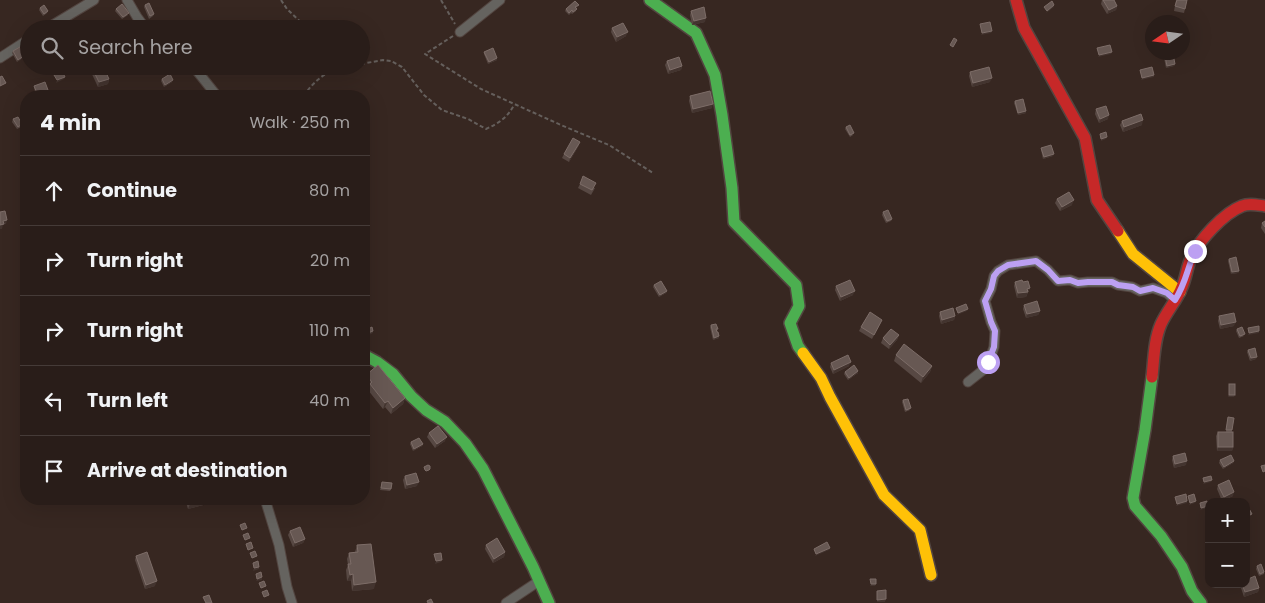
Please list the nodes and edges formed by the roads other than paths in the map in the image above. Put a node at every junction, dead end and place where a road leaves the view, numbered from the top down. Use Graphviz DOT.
graph roads {
  1 [pos="94,0"];
  2 [pos="127,0"];
  3 [pos="500,0"];
  4 [pos="650,0"];
  5 [pos="1016,0"];
  6 [pos="61,20"];
  7 [pos="138,20"];
  8 [pos="460,32"];
  9 [pos="20,44"];
  10 [pos="0,58"];
  11 [pos="200,75"];
  12 [pos="212,90"];
  13 [pos="1265,206"];
  14 [pos="1178,296"];
  15 [pos="370,358"];
  16 [pos="968,382"];
  17 [pos="267,505"];
  18 [pos="930,575"];
  19 [pos="539,581"];
  20 [pos="292,603"];
  21 [pos="506,603"];
  22 [pos="549,603"];
  23 [pos="1201,603"];
  1 -- 6 [label="street"];
  2 -- 7 [label="street"];
  3 -- 8 [label="street"];
  4 -- 18 [label="street"];
  5 -- 14 [label="street"];
  9 -- 10 [label="street"];
  11 -- 12 [label="street"];
  13 -- 14 [label="street"];
  14 -- 16 [label="street"];
  14 -- 23 [label="street"];
  15 -- 19 [label="street"];
  17 -- 20 [label="street"];
  19 -- 21 [label="street"];
  19 -- 22 [label="street"];
}
